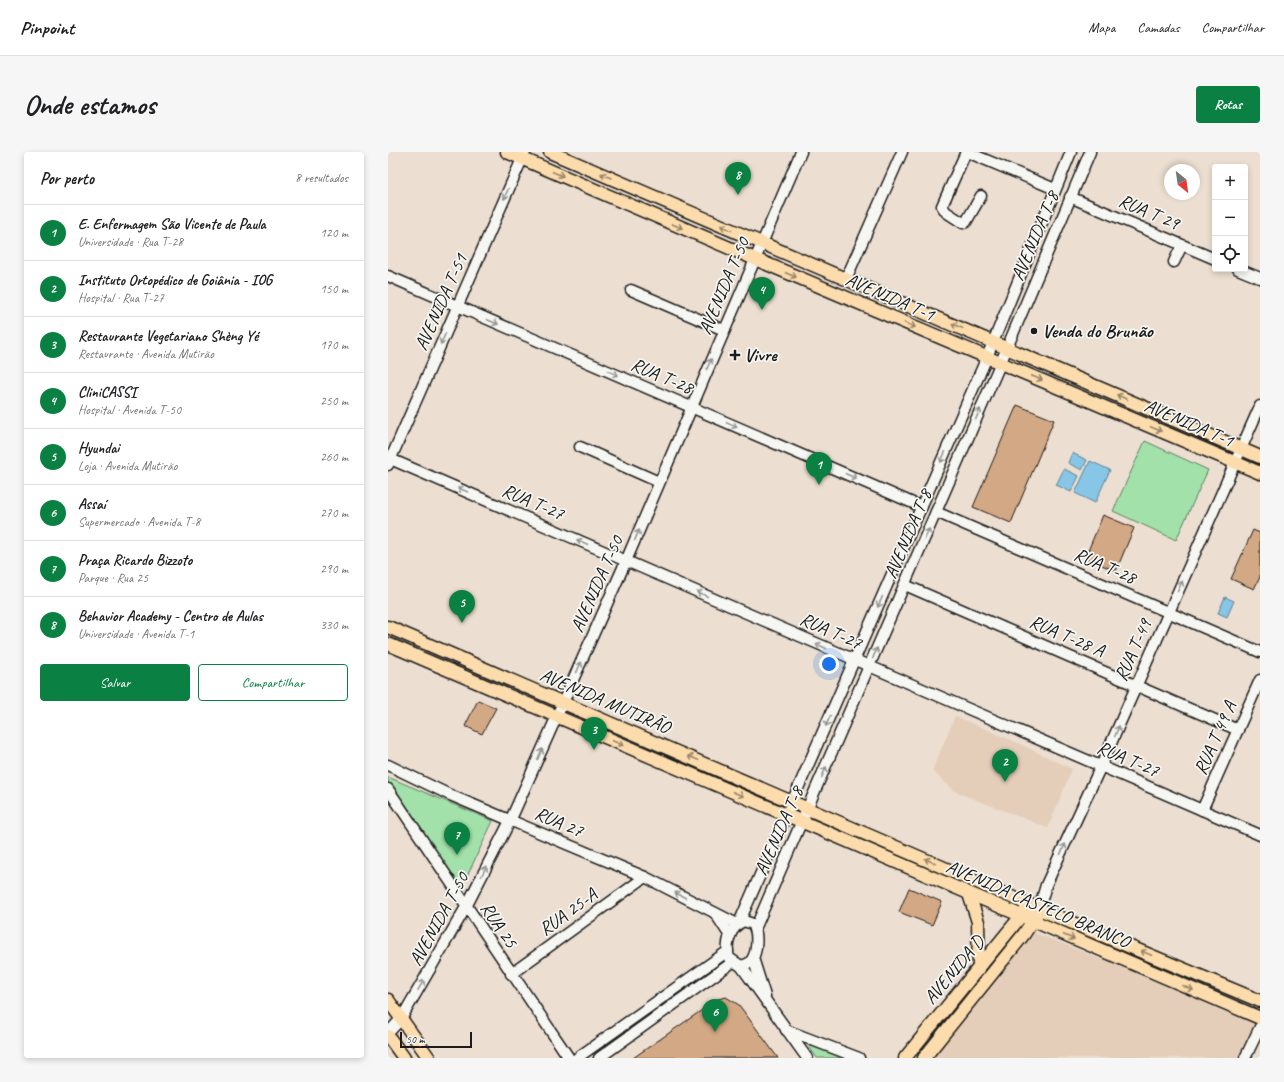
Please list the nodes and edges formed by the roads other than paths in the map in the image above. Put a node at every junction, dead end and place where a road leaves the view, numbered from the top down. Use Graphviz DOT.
graph roads {
  1 [pos="507,152"];
  2 [pos="550,152"];
  3 [pos="801,152"];
  4 [pos="902,152"];
  5 [pos="966,152"];
  6 [pos="1071,152"];
  7 [pos="1090,152"];
  8 [pos="523,155"];
  9 [pos="1055,189"];
  10 [pos="981,196"];
  11 [pos="1070,197"];
  12 [pos="762,243"];
  13 [pos="1182,245"];
  14 [pos="1212,258"];
  15 [pos="755,259"];
  16 [pos="1174,262"];
  17 [pos="1245,272"];
  18 [pos="388,276"];
  19 [pos="1260,278"];
  20 [pos="846,279"];
  21 [pos="631,290"];
  22 [pos="457,306"];
  23 [pos="724,330"];
  24 [pos="993,342"];
  25 [pos="1007,347"];
  26 [pos="987,357"];
  27 [pos="1001,362"];
  28 [pos="1260,406"];
  29 [pos="691,407"];
  30 [pos="580,447"];
  31 [pos="1241,449"];
  32 [pos="1260,457"];
  33 [pos="389,461"];
  34 [pos="1235,463"];
  35 [pos="1260,473"];
  36 [pos="659,482"];
  37 [pos="922,506"];
  38 [pos="936,512"];
  39 [pos="626,561"];
  40 [pos="905,585"];
  41 [pos="1168,612"];
  42 [pos="388,627"];
  43 [pos="388,644"];
  44 [pos="1260,652"];
  45 [pos="854,660"];
  46 [pos="869,667"];
  47 [pos="1260,680"];
  48 [pos="1137,685"];
  49 [pos="563,702"];
  50 [pos="557,716"];
  51 [pos="1238,730"];
  52 [pos="388,765"];
  53 [pos="1101,766"];
  54 [pos="388,789"];
  55 [pos="793,801"];
  56 [pos="809,808"];
  57 [pos="1202,810"];
  58 [pos="787,815"];
  59 [pos="511,820"];
  60 [pos="802,822"];
  61 [pos="1260,835"];
  62 [pos="630,871"];
  63 [pos="644,877"];
  64 [pos="626,891"];
  65 [pos="969,894"];
  66 [pos="466,907"];
  67 [pos="1034,907"];
  68 [pos="715,912"];
  69 [pos="1021,916"];
  70 [pos="1033,921"];
  71 [pos="738,924"];
  72 [pos="755,929"];
  73 [pos="730,936"];
  74 [pos="728,951"];
  75 [pos="753,958"];
  76 [pos="737,964"];
  77 [pos="979,969"];
  78 [pos="511,974"];
  79 [pos="388,1000"];
  80 [pos="1260,1001"];
  81 [pos="769,1005"];
  82 [pos="401,1018"];
  83 [pos="1260,1018"];
  84 [pos="1260,1027"];
  85 [pos="786,1030"];
  86 [pos="388,1034"];
  87 [pos="404,1058"];
  88 [pos="429,1058"];
  89 [pos="569,1058"];
  90 [pos="577,1058"];
  91 [pos="599,1058"];
  92 [pos="807,1058"];
  93 [pos="859,1058"];
  94 [pos="905,1058"];
  95 [pos="924,1058"];
  96 [pos="1245,1058"];
  1 -- 8 [label="main road, AVENIDA T-1"];
  12 -- 2 [label="main road, AVENIDA T-1, one-way"];
  3 -- 12 [label="street, AVENIDA T-50"];
  4 -- 20 [label="street"];
  5 -- 9 [label="street"];
  5 -- 10 [label="street"];
  6 -- 9 [label="street, AVENIDA T-8"];
  7 -- 11 [label="street, AVENIDA T-8"];
  8 -- 15 [label="main road, AVENIDA T-1, one-way"];
  8 -- 22 [label="street, AVENIDA T-51, one-way"];
  9 -- 24 [label="street, AVENIDA T-8"];
  11 -- 13 [label="street, RUA T 29"];
  11 -- 25 [label="street, AVENIDA T-8"];
  12 -- 15 [label="street, AVENIDA T-50"];
  12 -- 20 [label="main road, AVENIDA T-1"];
  13 -- 14 [label="street, RUA T 29"];
  13 -- 16 [label="street"];
  15 -- 23 [label="street, AVENIDA T-50"];
  15 -- 26 [label="main road, AVENIDA T-1, one-way"];
  17 -- 19 [label="street"];
  18 -- 22 [label="street, RUA T-28"];
  24 -- 20 [label="main road, AVENIDA T-1, one-way"];
  21 -- 23 [label="street"];
  22 -- 29 [label="street, RUA T-28, one-way"];
  22 -- 33 [label="street, AVENIDA T-51, one-way"];
  29 -- 23 [label="street, AVENIDA T-50, one-way"];
  24 -- 25 [label="main road, AVENIDA T-1"];
  24 -- 26 [label="street, AVENIDA T-8"];
  25 -- 27 [label="street, AVENIDA T-8"];
  31 -- 25 [label="main road, AVENIDA T-1, one-way"];
  26 -- 27 [label="main road, AVENIDA T-1"];
  26 -- 37 [label="street, AVENIDA T-8, one-way"];
  27 -- 34 [label="main road, AVENIDA T-1, one-way"];
  38 -- 27 [label="street, AVENIDA T-8, one-way"];
  28 -- 31 [label="street, RUA T-49"];
  29 -- 36 [label="street, AVENIDA T-50"];
  29 -- 37 [label="street, RUA T-28, one-way"];
  30 -- 36 [label="street"];
  31 -- 32 [label="main road, AVENIDA T-1"];
  31 -- 34 [label="street, RUA T-49"];
  39 -- 33 [label="street, RUA T-27, one-way"];
  34 -- 35 [label="main road, AVENIDA T-1"];
  41 -- 34 [label="street, RUA T-49, one-way"];
  39 -- 36 [label="street, AVENIDA T-50, one-way"];
  37 -- 45 [label="street, AVENIDA T-8, one-way"];
  40 -- 38 [label="street, AVENIDA T-8, one-way"];
  38 -- 41 [label="street, RUA T-28"];
  45 -- 39 [label="street, RUA T-27, one-way"];
  49 -- 39 [label="street, AVENIDA T-50, one-way"];
  46 -- 40 [label="street, AVENIDA T-8, one-way"];
  40 -- 48 [label="street, RUA T-28 A"];
  41 -- 44 [label="street, RUA T-28"];
  41 -- 48 [label="street, RUA T-49"];
  42 -- 49 [label="main road, AVENIDA MUTIRÃO"];
  43 -- 50 [label="main road, AVENIDA MUTIRÃO"];
  45 -- 46 [label="street, RUA T-27"];
  45 -- 55 [label="street, AVENIDA T-8, one-way"];
  46 -- 53 [label="street, RUA T-27"];
  56 -- 46 [label="street, AVENIDA T-8, one-way"];
  47 -- 51 [label="street, RUA T 49 A"];
  48 -- 51 [label="street, RUA T-28 A"];
  53 -- 48 [label="street, RUA T-49, one-way"];
  49 -- 50 [label="street, AVENIDA T-50"];
  55 -- 49 [label="main road, AVENIDA MUTIRÃO, one-way"];
  50 -- 58 [label="main road, AVENIDA MUTIRÃO, one-way"];
  59 -- 50 [label="street, AVENIDA T-50, one-way"];
  51 -- 57 [label="street, RUA T 49 A"];
  52 -- 59 [label="street, RUA 27"];
  53 -- 57 [label="street, RUA T-27"];
  67 -- 53 [label="street, RUA T-49, one-way"];
  54 -- 66 [label="street, RUA 25"];
  55 -- 56 [label="main road, AVENIDA MUTIRÃO"];
  55 -- 58 [label="street, AVENIDA T-8"];
  56 -- 60 [label="street, AVENIDA T-8"];
  67 -- 56 [label="main road, AVENIDA CASTELO BRANCO, one-way"];
  57 -- 61 [label="street, RUA T-27"];
  58 -- 60 [label="main road, AVENIDA MUTIRÃO"];
  58 -- 71 [label="street, AVENIDA T-8"];
  59 -- 62 [label="street, RUA 27"];
  66 -- 59 [label="street, AVENIDA T-50, one-way"];
  60 -- 65 [label="main road, AVENIDA CASTELO BRANCO"];
  60 -- 72 [label="street, AVENIDA T-8"];
  62 -- 63 [label="street, RUA 27"];
  62 -- 64 [label="street, RUA 25-A"];
  63 -- 64 [label="street, RUA 25-A"];
  68 -- 63 [label="street, RUA 27, one-way"];
  64 -- 78 [label="street, RUA 25-A"];
  65 -- 69 [label="main road, AVENIDA CASTELO BRANCO"];
  65 -- 77 [label="main road"];
  66 -- 78 [label="street, RUA 25"];
  82 -- 66 [label="street, AVENIDA T-50, one-way"];
  67 -- 69 [label="main road, AVENIDA D"];
  67 -- 70 [label="main road, AVENIDA D"];
  80 -- 67 [label="main road, AVENIDA CASTELO BRANCO, one-way"];
  68 -- 71 [label="street, RUA 27"];
  68 -- 73 [label="street"];
  69 -- 70 [label="main road, AVENIDA CASTELO BRANCO"];
  69 -- 77 [label="main road, AVENIDA D"];
  70 -- 83 [label="main road, AVENIDA CASTELO BRANCO, one-way"];
  70 -- 95 [label="main road, AVENIDA D"];
  71 -- 72 [label="street"];
  71 -- 73 [label="street"];
  72 -- 75 [label="street"];
  73 -- 74 [label="street"];
  74 -- 76 [label="street"];
  74 -- 90 [label="street"];
  75 -- 76 [label="street"];
  75 -- 81 [label="street"];
  76 -- 81 [label="street"];
  76 -- 91 [label="street"];
  77 -- 94 [label="main road, AVENIDA D"];
  78 -- 89 [label="street, RUA 25"];
  79 -- 82 [label="main road"];
  81 -- 85 [label="street"];
  82 -- 86 [label="street, AVENIDA T-50"];
  82 -- 88 [label="main road"];
  84 -- 96 [label="street"];
  85 -- 92 [label="street"];
  85 -- 93 [label="street"];
  86 -- 87 [label="main road"];
}
